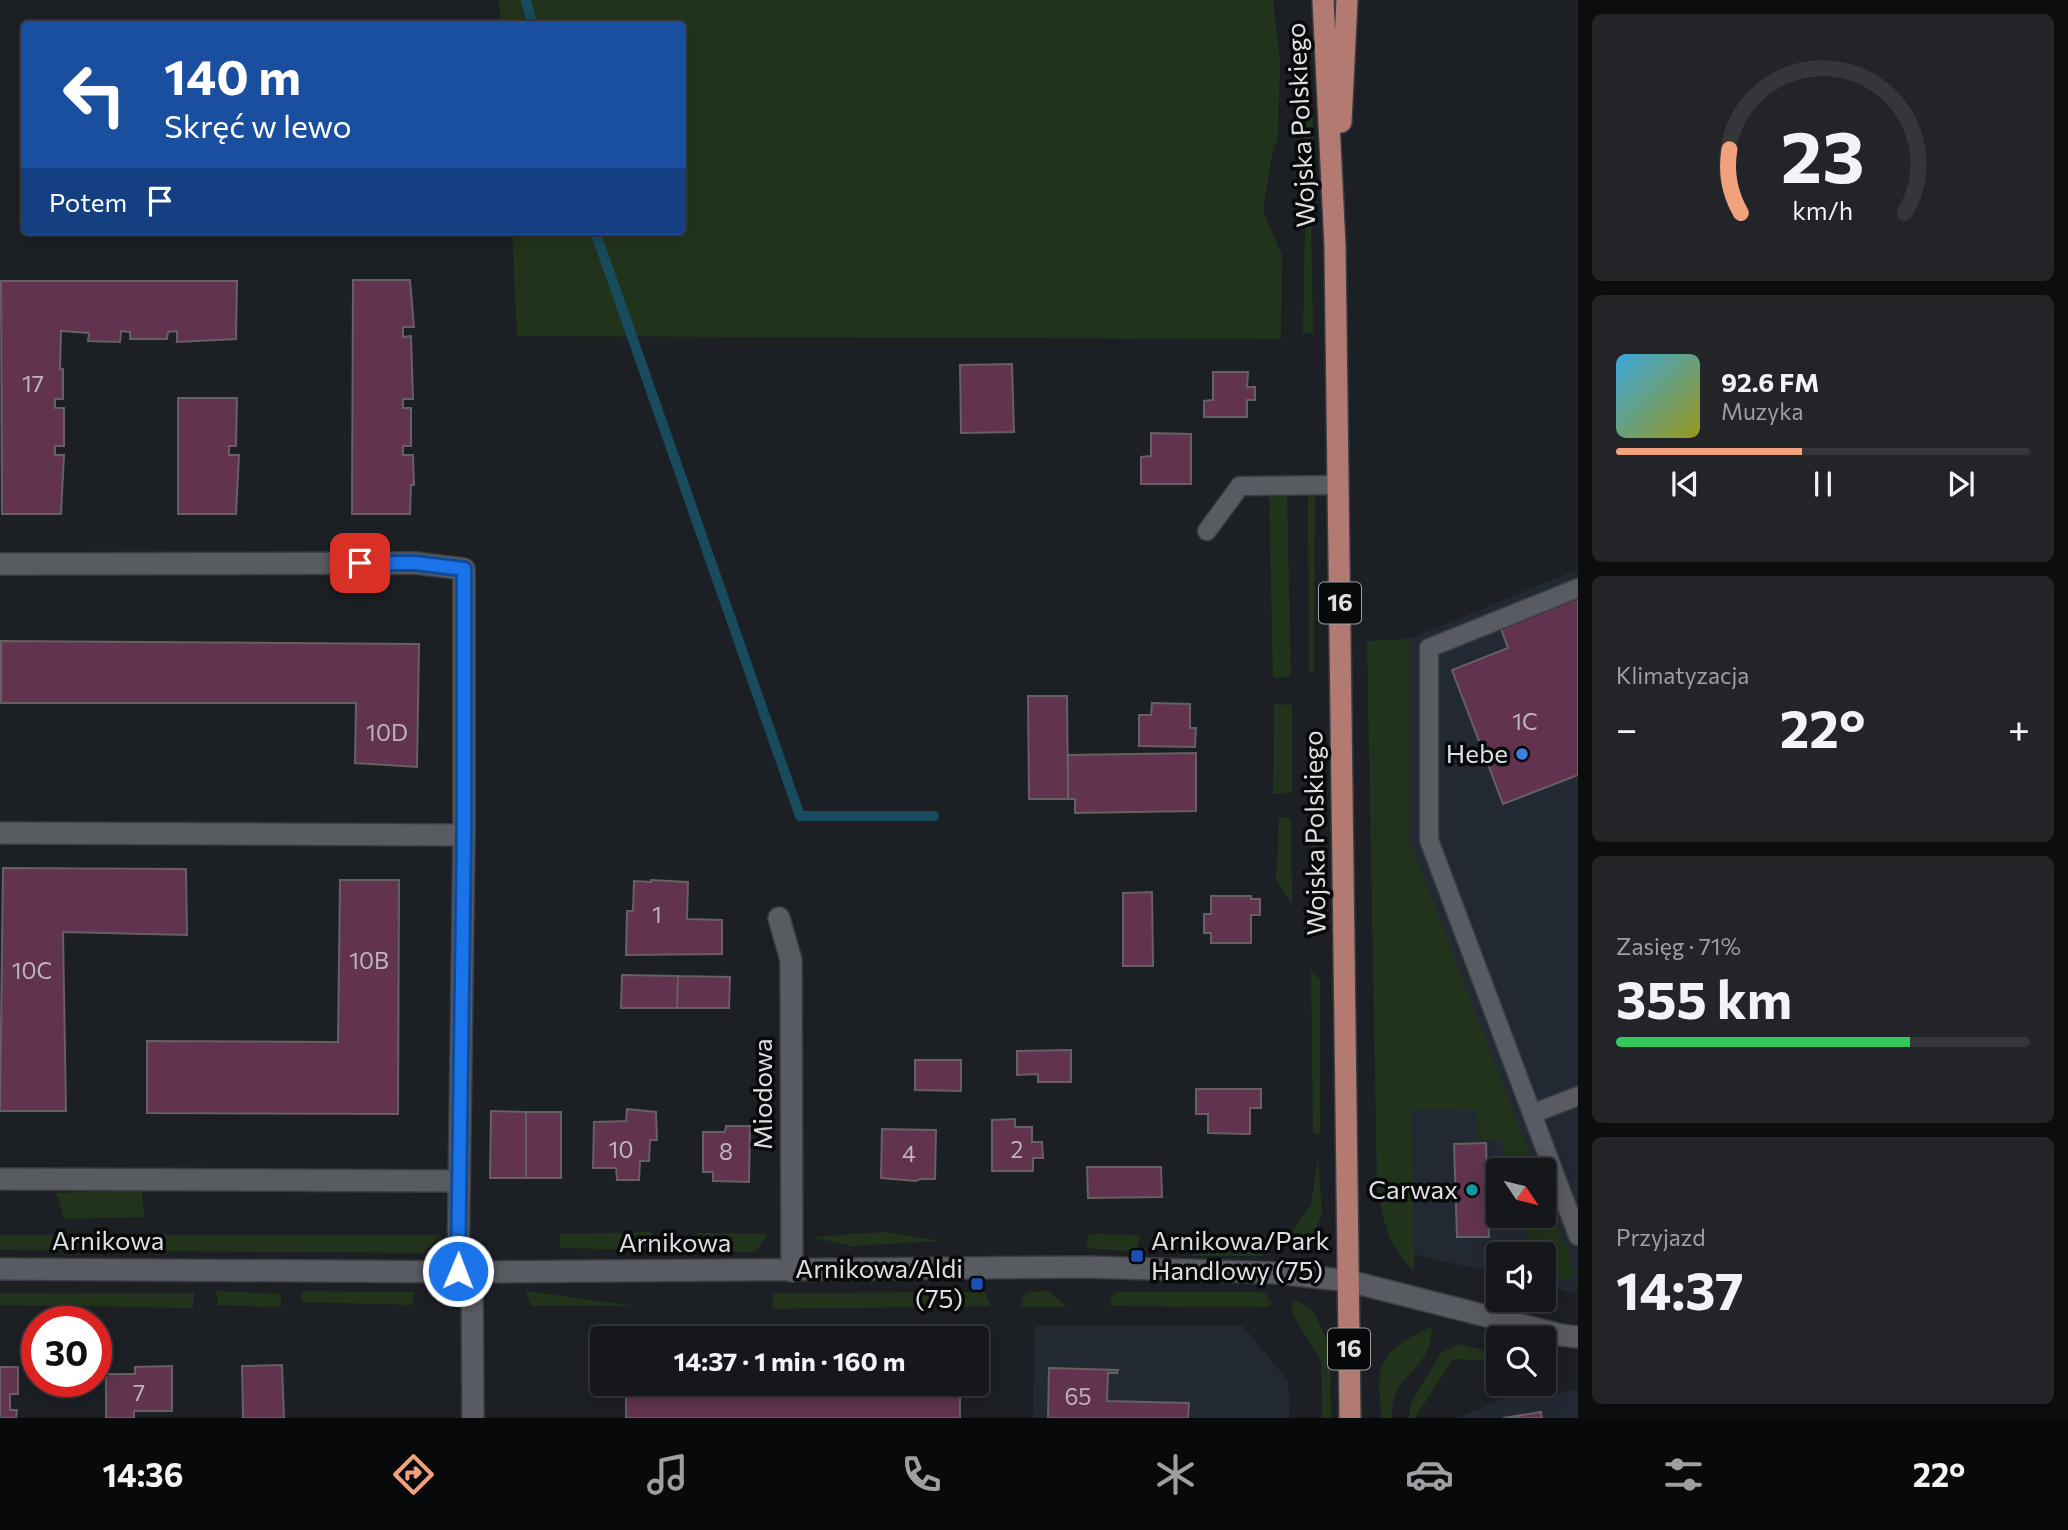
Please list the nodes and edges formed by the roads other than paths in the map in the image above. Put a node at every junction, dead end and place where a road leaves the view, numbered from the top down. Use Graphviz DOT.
graph roads {
  1 [pos="1323,0"];
  2 [pos="1347,0"];
  3 [pos="1335,246"];
  4 [pos="1338,485"];
  5 [pos="1207,531"];
  6 [pos="0,564"];
  7 [pos="1578,588"];
  8 [pos="0,833"];
  9 [pos="464,835"];
  10 [pos="779,918"];
  11 [pos="1578,1096"];
  12 [pos="1532,1114"];
  13 [pos="0,1179"];
  14 [pos="459,1181"];
  15 [pos="1578,1236"];
  16 [pos="0,1269"];
  17 [pos="792,1271"];
  18 [pos="465,1272"];
  19 [pos="1349,1281"];
  20 [pos="1578,1337"];
  21 [pos="473,1418"];
  22 [pos="1350,1418"];
  1 -- 3 [label="main road, Wojska Polskiego / 16"];
  2 -- 3 [label="main road, Wojska Polskiego / 16"];
  3 -- 4 [label="main road, Wojska Polskiego / 16"];
  4 -- 5 [label="lane"];
  4 -- 19 [label="main road, Wojska Polskiego / 16"];
  6 -- 9 [label="street"];
  7 -- 12 [label="lane"];
  8 -- 9 [label="street"];
  9 -- 14 [label="street"];
  10 -- 17 [label="street, Miodowa"];
  11 -- 12 [label="lane"];
  12 -- 15 [label="lane"];
  13 -- 14 [label="street"];
  14 -- 18 [label="street"];
  16 -- 18 [label="street, Arnikowa"];
  17 -- 18 [label="street, Arnikowa"];
  17 -- 19 [label="street, Arnikowa"];
  18 -- 21 [label="street"];
  19 -- 20 [label="street, Arnikowa"];
  19 -- 22 [label="main road, Wojska Polskiego / 16"];
}
